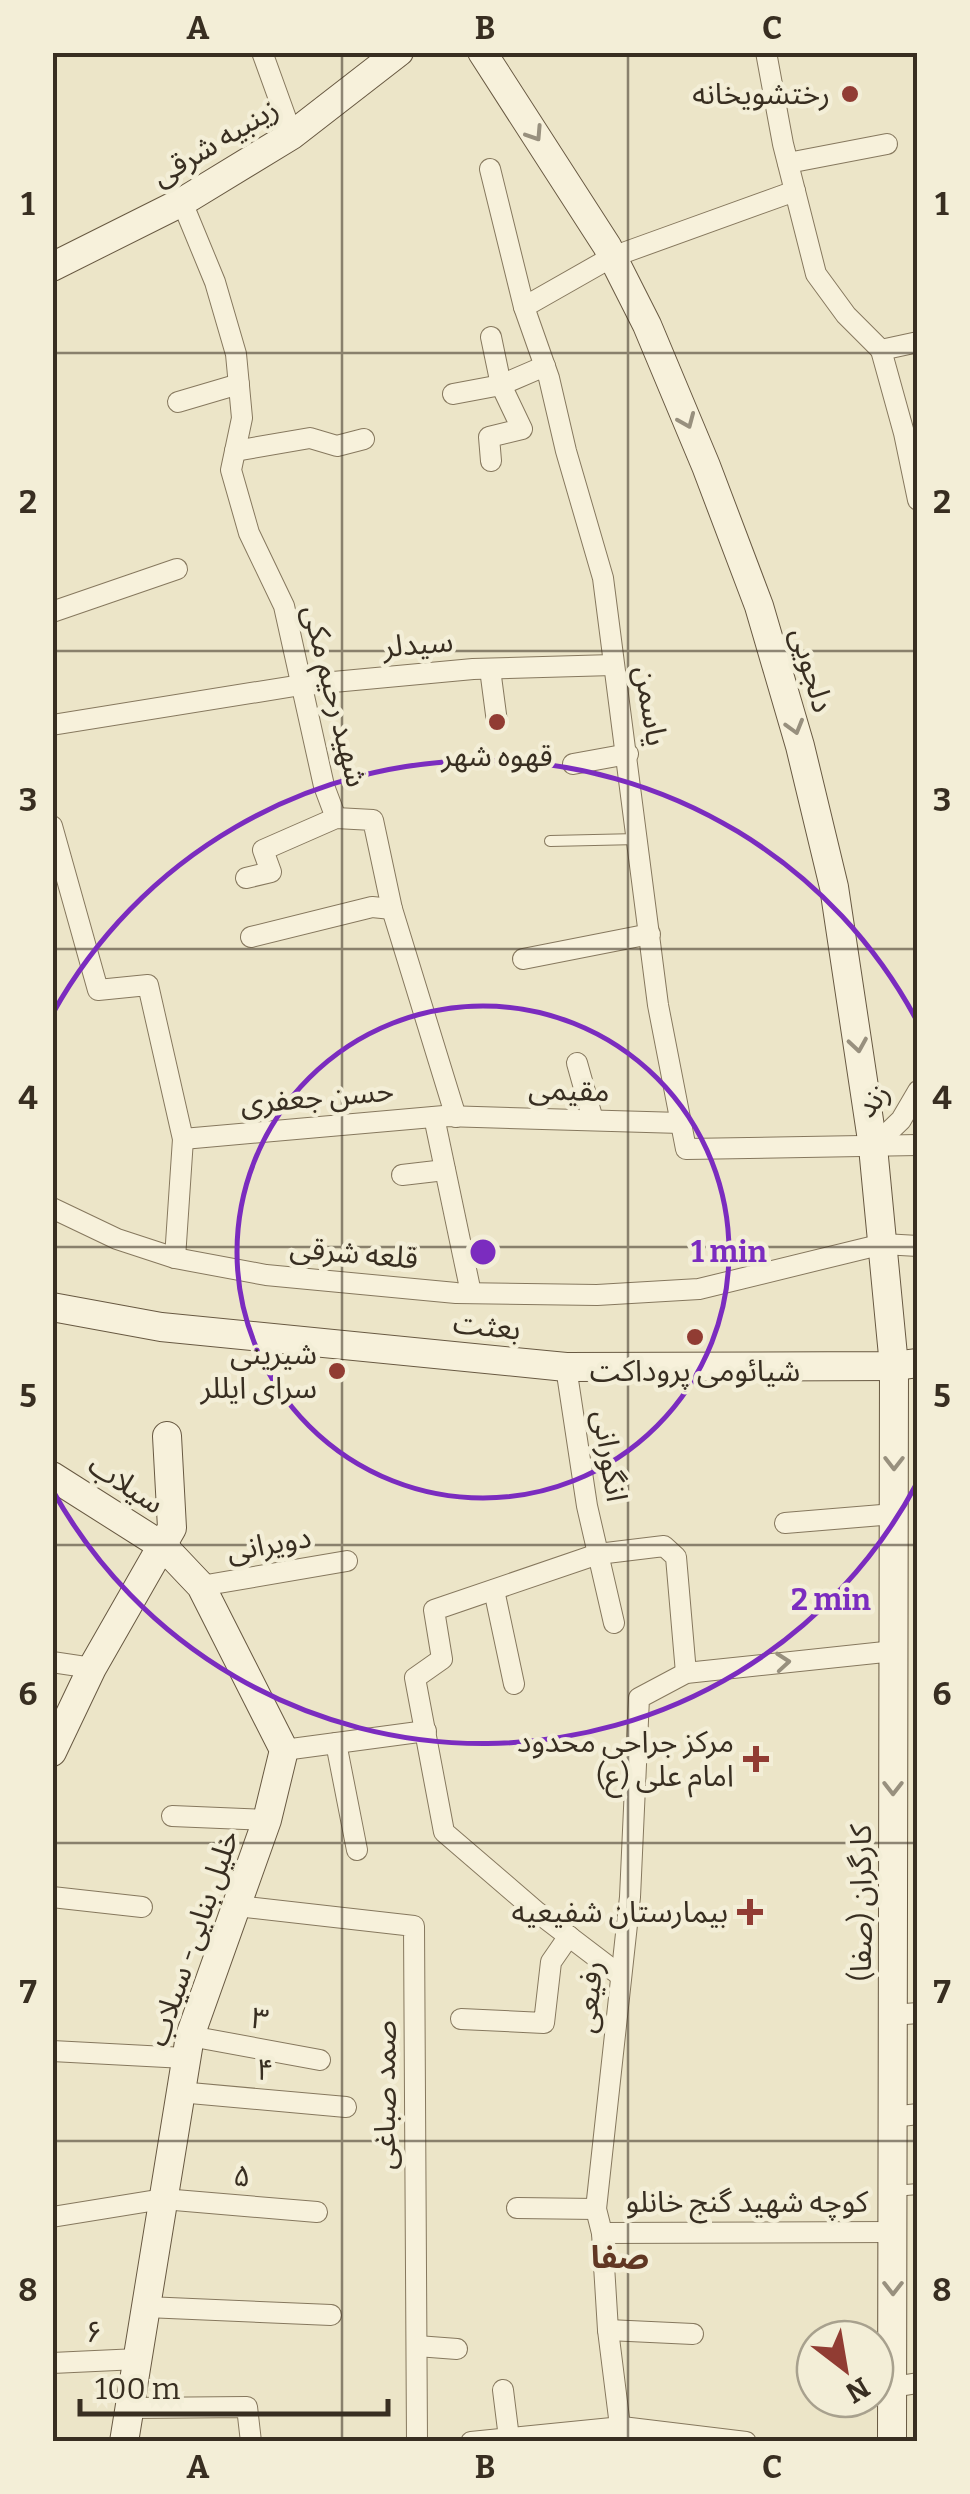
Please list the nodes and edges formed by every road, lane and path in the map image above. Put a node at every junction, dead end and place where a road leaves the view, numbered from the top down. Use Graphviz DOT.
graph roads {
  1 [pos="262,52"];
  2 [pos="399,52"];
  3 [pos="482,52"];
  4 [pos="766,52"];
  5 [pos="292,136"];
  6 [pos="887,144"];
  7 [pos="788,163"];
  8 [pos="490,169"];
  9 [pos="795,191"];
  10 [pos="182,202"];
  11 [pos="612,257"];
  12 [pos="52,267"];
  13 [pos="524,306"];
  14 [pos="491,337"];
  15 [pos="918,342"];
  16 [pos="881,350"];
  17 [pos="545,366"];
  18 [pos="239,384"];
  19 [pos="501,386"];
  20 [pos="453,394"];
  21 [pos="178,402"];
  22 [pos="364,439"];
  23 [pos="235,451"];
  24 [pos="492,461"];
  25 [pos="914,462"];
  26 [pos="918,500"];
  27 [pos="178,569"];
  28 [pos="52,612"];
  29 [pos="613,665"];
  30 [pos="490,669"];
  31 [pos="301,686"];
  32 [pos="497,722"];
  33 [pos="52,725"];
  34 [pos="628,754"];
  35 [pos="572,764"];
  36 [pos="336,818"];
  37 [pos="52,826"];
  38 [pos="639,838"];
  39 [pos="550,841"];
  40 [pos="246,878"];
  41 [pos="60,886"];
  42 [pos="392,910"];
  43 [pos="650,934"];
  44 [pos="252,937"];
  45 [pos="523,958"];
  46 [pos="577,1063"];
  47 [pos="918,1091"];
  48 [pos="456,1116"];
  49 [pos="434,1117"];
  50 [pos="594,1120"];
  51 [pos="681,1123"];
  52 [pos="183,1139"];
  53 [pos="918,1145"];
  54 [pos="873,1147"];
  55 [pos="445,1170"];
  56 [pos="402,1175"];
  57 [pos="52,1208"];
  58 [pos="883,1244"];
  59 [pos="918,1246"];
  60 [pos="175,1258"];
  61 [pos="470,1293"];
  62 [pos="52,1308"];
  63 [pos="906,1364"];
  64 [pos="566,1367"];
  65 [pos="167,1436"];
  66 [pos="52,1476"];
  67 [pos="894,1514"];
  68 [pos="786,1523"];
  69 [pos="164,1547"];
  70 [pos="598,1554"];
  71 [pos="347,1561"];
  72 [pos="201,1586"];
  73 [pos="494,1590"];
  74 [pos="614,1623"];
  75 [pos="894,1652"];
  76 [pos="52,1662"];
  77 [pos="92,1668"];
  78 [pos="686,1673"];
  79 [pos="514,1684"];
  80 [pos="62,1708"];
  81 [pos="426,1730"];
  82 [pos="336,1743"];
  83 [pos="284,1750"];
  84 [pos="52,1752"];
  85 [pos="172,1816"];
  86 [pos="267,1820"];
  87 [pos="357,1850"];
  88 [pos="52,1897"];
  89 [pos="142,1906"];
  90 [pos="237,1906"];
  91 [pos="568,1936"];
  92 [pos="621,1976"];
  93 [pos="905,2014"];
  94 [pos="461,2019"];
  95 [pos="187,2047"];
  96 [pos="52,2051"];
  97 [pos="320,2060"];
  98 [pos="179,2092"];
  99 [pos="346,2107"];
  100 [pos="905,2115"];
  101 [pos="905,2190"];
  102 [pos="162,2200"];
  103 [pos="517,2208"];
  104 [pos="596,2209"];
  105 [pos="317,2212"];
  106 [pos="52,2217"];
  107 [pos="893,2232"];
  108 [pos="602,2233"];
  109 [pos="146,2307"];
  110 [pos="331,2315"];
  111 [pos="608,2330"];
  112 [pos="693,2334"];
  113 [pos="417,2346"];
  114 [pos="457,2349"];
  115 [pos="138,2360"];
  116 [pos="52,2364"];
  117 [pos="905,2384"];
  118 [pos="503,2390"];
  119 [pos="131,2408"];
  120 [pos="622,2434"];
  121 [pos="509,2438"];
  122 [pos="124,2442"];
  123 [pos="250,2442"];
  124 [pos="417,2442"];
  125 [pos="471,2442"];
  126 [pos="746,2442"];
  127 [pos="892,2442"];
  1 -- 5 [label="street"];
  2 -- 5 [label="main road, زینبیه شرقی"];
  3 -- 11 [label="main road, دلجویی, one-way"];
  4 -- 7 [label="street"];
  5 -- 10 [label="main road, زینبیه شرقی"];
  6 -- 7 [label="street"];
  7 -- 9 [label="street"];
  8 -- 13 [label="street, یاسمن"];
  9 -- 11 [label="street"];
  9 -- 16 [label="street"];
  10 -- 12 [label="main road, زینبیه شرقی"];
  10 -- 18 [label="street, شهید رحیم مکی"];
  11 -- 13 [label="street"];
  11 -- 54 [label="main road, دلجویی, one-way"];
  13 -- 17 [label="street, یاسمن"];
  14 -- 19 [label="street"];
  15 -- 16 [label="street"];
  16 -- 25 [label="street"];
  17 -- 19 [label="street"];
  17 -- 29 [label="street, یاسمن"];
  18 -- 21 [label="street"];
  18 -- 23 [label="street, شهید رحیم مکی"];
  19 -- 20 [label="street"];
  19 -- 24 [label="street"];
  22 -- 23 [label="street"];
  23 -- 31 [label="street, شهید رحیم مکی"];
  25 -- 26 [label="street"];
  27 -- 28 [label="street"];
  29 -- 30 [label="street, سیدلر"];
  29 -- 34 [label="street, یاسمن"];
  30 -- 31 [label="street, سیدلر"];
  30 -- 32 [label="street"];
  31 -- 33 [label="street, سیدلر"];
  31 -- 36 [label="street, شهید رحیم مکی"];
  34 -- 35 [label="street"];
  34 -- 38 [label="street, یاسمن"];
  36 -- 40 [label="street"];
  36 -- 42 [label="street, شهید رحیم مکی"];
  37 -- 41 [label="street"];
  38 -- 39 [label="lane"];
  38 -- 43 [label="street, یاسمن"];
  41 -- 52 [label="street"];
  42 -- 44 [label="street"];
  42 -- 48 [label="street, شهید رحیم مکی"];
  43 -- 45 [label="street"];
  43 -- 51 [label="street, یاسمن"];
  46 -- 50 [label="street"];
  47 -- 54 [label="street, زند"];
  48 -- 49 [label="street, حسن جعفری"];
  48 -- 50 [label="street, مقیمی"];
  49 -- 52 [label="street, حسن جعفری"];
  49 -- 55 [label="street"];
  50 -- 51 [label="street, مقیمی"];
  51 -- 54 [label="street"];
  52 -- 60 [label="street"];
  53 -- 54 [label="street"];
  54 -- 58 [label="main road, دلجویی"];
  55 -- 56 [label="street"];
  55 -- 61 [label="street"];
  57 -- 60 [label="street, قلعه شرقی"];
  58 -- 59 [label="street, قلعه شرقی"];
  58 -- 61 [label="street, قلعه شرقی"];
  58 -- 63 [label="main road, دلجویی"];
  60 -- 61 [label="street, قلعه شرقی"];
  62 -- 64 [label="main road, بعثت"];
  63 -- 64 [label="main road, بعثت"];
  63 -- 67 [label="main road, کارگران (صفا), one-way"];
  64 -- 70 [label="street, انگورانی"];
  65 -- 69 [label="main road"];
  66 -- 69 [label="main road, سیلاب"];
  67 -- 68 [label="street"];
  67 -- 75 [label="main road, کارگران (صفا)"];
  69 -- 72 [label="main road"];
  69 -- 77 [label="main road"];
  70 -- 73 [label="street"];
  70 -- 74 [label="street, انگورانی"];
  70 -- 78 [label="street"];
  71 -- 72 [label="street, دویرانی"];
  72 -- 83 [label="main road"];
  73 -- 79 [label="street"];
  73 -- 81 [label="street"];
  78 -- 75 [label="street, رفیعی, one-way"];
  75 -- 93 [label="main road, کارگران (صفا), one-way"];
  76 -- 77 [label="street"];
  77 -- 80 [label="main road"];
  78 -- 92 [label="street, رفیعی"];
  80 -- 84 [label="main road"];
  81 -- 82 [label="street"];
  81 -- 91 [label="street"];
  82 -- 83 [label="street"];
  82 -- 87 [label="street"];
  83 -- 86 [label="main road, خلیل بنایی- سیلاب"];
  85 -- 86 [label="street"];
  86 -- 90 [label="main road, خلیل بنایی- سیلاب"];
  88 -- 89 [label="street"];
  90 -- 95 [label="main road, خلیل بنایی- سیلاب"];
  90 -- 113 [label="street, صمد صباغی"];
  91 -- 92 [label="street"];
  91 -- 94 [label="street"];
  92 -- 104 [label="street, رفیعی"];
  93 -- 100 [label="main road, کارگران (صفا)"];
  95 -- 96 [label="street, ۳"];
  95 -- 97 [label="street, ۳"];
  95 -- 98 [label="main road, خلیل بنایی- سیلاب"];
  98 -- 99 [label="street, ۴"];
  98 -- 102 [label="main road, خلیل بنایی- سیلاب"];
  100 -- 101 [label="main road, کارگران (صفا)"];
  101 -- 107 [label="main road, کارگران (صفا)"];
  102 -- 105 [label="street, ۵"];
  102 -- 106 [label="street, ۵"];
  102 -- 109 [label="main road, خلیل بنایی- سیلاب"];
  103 -- 104 [label="street"];
  104 -- 108 [label="street, رفیعی"];
  107 -- 108 [label="street, کوچه شهید گنج خانلو"];
  107 -- 117 [label="main road, کارگران (صفا), one-way"];
  108 -- 111 [label="street, رفیعی"];
  109 -- 110 [label="street"];
  109 -- 115 [label="main road, خلیل بنایی- سیلاب"];
  111 -- 112 [label="street"];
  111 -- 120 [label="street, رفیعی"];
  113 -- 114 [label="street"];
  113 -- 124 [label="street, صمد صباغی"];
  115 -- 116 [label="street, ۶"];
  115 -- 119 [label="main road, خلیل بنایی- سیلاب"];
  117 -- 127 [label="main road, کارگران (صفا)"];
  118 -- 121 [label="street"];
  119 -- 122 [label="main road, خلیل بنایی- سیلاب"];
  119 -- 123 [label="street"];
  120 -- 121 [label="street"];
  120 -- 126 [label="street"];
  121 -- 125 [label="street"];
}
